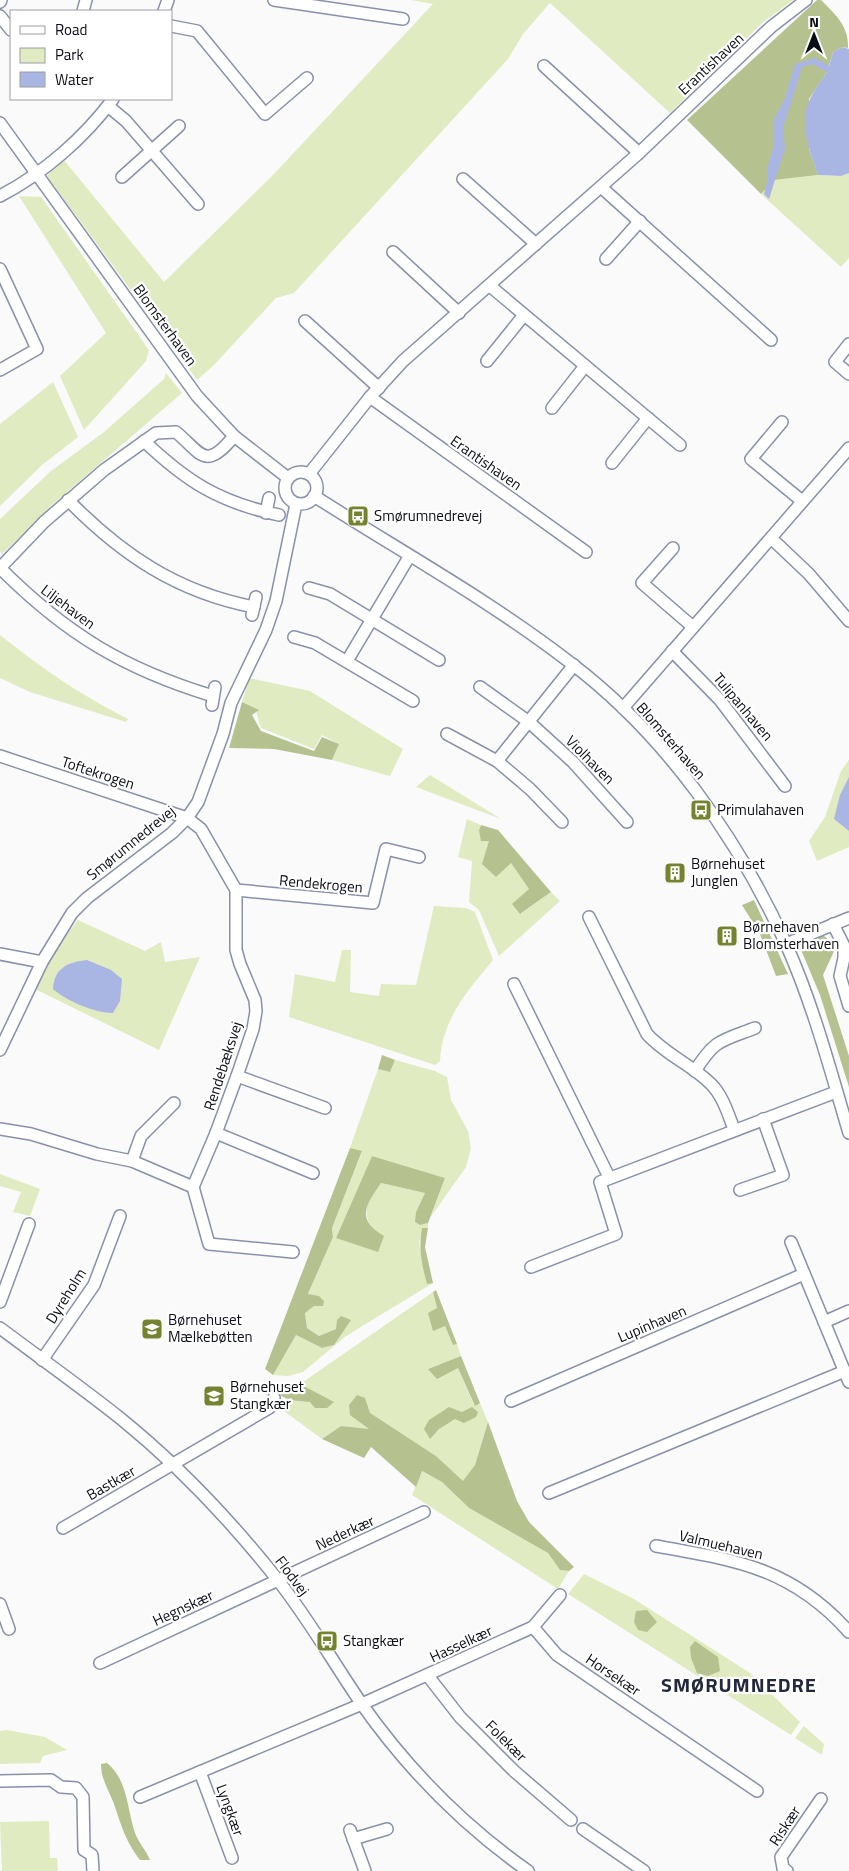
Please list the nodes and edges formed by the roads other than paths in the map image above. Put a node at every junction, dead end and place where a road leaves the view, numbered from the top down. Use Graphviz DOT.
graph roads {
  1 [pos="274,0"];
  2 [pos="806,0"];
  3 [pos="0,16"];
  4 [pos="403,19"];
  5 [pos="172,26"];
  6 [pos="10,29"];
  7 [pos="544,66"];
  8 [pos="307,78"];
  9 [pos="111,102"];
  10 [pos="0,123"];
  11 [pos="179,126"];
  12 [pos="152,150"];
  13 [pos="639,152"];
  14 [pos="37,173"];
  15 [pos="122,177"];
  16 [pos="463,179"];
  17 [pos="601,187"];
  18 [pos="0,196"];
  19 [pos="198,204"];
  20 [pos="640,221"];
  21 [pos="536,244"];
  22 [pos="393,252"];
  23 [pos="606,259"];
  24 [pos="0,269"];
  25 [pos="490,286"];
  26 [pos="459,313"];
  27 [pos="524,315"];
  28 [pos="306,321"];
  29 [pos="771,340"];
  30 [pos="849,344"];
  31 [pos="487,360"];
  32 [pos="585,366"];
  33 [pos="0,370"];
  34 [pos="849,374"];
  35 [pos="379,388"];
  36 [pos="370,397"];
  37 [pos="552,408"];
  38 [pos="648,418"];
  39 [pos="782,422"];
  40 [pos="234,436"];
  41 [pos="144,441"];
  42 [pos="680,445"];
  43 [pos="849,448"];
  44 [pos="612,463"];
  45 [pos="309,474"];
  46 [pos="288,478"];
  47 [pos="314,496"];
  48 [pos="269,498"];
  49 [pos="68,500"];
  50 [pos="802,501"];
  51 [pos="296,504"];
  52 [pos="266,512"];
  53 [pos="279,515"];
  54 [pos="771,538"];
  55 [pos="673,548"];
  56 [pos="586,552"];
  57 [pos="409,557"];
  58 [pos="309,588"];
  59 [pos="254,606"];
  60 [pos="372,620"];
  61 [pos="849,621"];
  62 [pos="693,627"];
  63 [pos="294,637"];
  64 [pos="672,651"];
  65 [pos="439,660"];
  66 [pos="347,661"];
  67 [pos="574,665"];
  68 [pos="480,687"];
  69 [pos="213,696"];
  70 [pos="413,701"];
  71 [pos="623,708"];
  72 [pos="528,722"];
  73 [pos="447,734"];
  74 [pos="0,756"];
  75 [pos="497,761"];
  76 [pos="785,786"];
  77 [pos="187,818"];
  78 [pos="562,822"];
  79 [pos="628,822"];
  80 [pos="419,857"];
  81 [pos="236,890"];
  82 [pos="589,916"];
  83 [pos="849,918"];
  84 [pos="834,924"];
  85 [pos="786,944"];
  86 [pos="0,954"];
  87 [pos="42,962"];
  88 [pos="514,984"];
  89 [pos="849,1006"];
  90 [pos="755,1028"];
  91 [pos="0,1050"];
  92 [pos="695,1071"];
  93 [pos="237,1076"];
  94 [pos="836,1092"];
  95 [pos="174,1103"];
  96 [pos="325,1108"];
  97 [pos="762,1119"];
  98 [pos="0,1129"];
  99 [pos="734,1129"];
  100 [pos="849,1132"];
  101 [pos="216,1133"];
  102 [pos="132,1161"];
  103 [pos="313,1173"];
  104 [pos="609,1177"];
  105 [pos="193,1187"];
  106 [pos="740,1190"];
  107 [pos="120,1216"];
  108 [pos="30,1224"];
  109 [pos="791,1242"];
  110 [pos="293,1252"];
  111 [pos="531,1267"];
  112 [pos="804,1274"];
  113 [pos="0,1302"];
  114 [pos="849,1311"];
  115 [pos="824,1322"];
  116 [pos="0,1328"];
  117 [pos="42,1360"];
  118 [pos="847,1377"];
  119 [pos="274,1398"];
  120 [pos="511,1401"];
  121 [pos="173,1465"];
  122 [pos="549,1493"];
  123 [pos="424,1512"];
  124 [pos="63,1528"];
  125 [pos="656,1546"];
  126 [pos="278,1581"];
  127 [pos="560,1595"];
  128 [pos="0,1604"];
  129 [pos="533,1628"];
  130 [pos="9,1629"];
  131 [pos="849,1632"];
  132 [pos="100,1663"];
  133 [pos="428,1676"];
  134 [pos="362,1704"];
  135 [pos="200,1772"];
  136 [pos="0,1780"];
  137 [pos="757,1791"];
  138 [pos="140,1797"];
  139 [pos="821,1798"];
  140 [pos="571,1820"];
  141 [pos="387,1829"];
  142 [pos="583,1829"];
  143 [pos="232,1858"];
  144 [pos="92,1871"];
  145 [pos="365,1871"];
  146 [pos="528,1871"];
  147 [pos="644,1871"];
  148 [pos="787,1871"];
  1 -- 4 [label="street"];
  2 -- 13 [label="street, Erantishaven"];
  3 -- 6 [label="street"];
  5 -- 8 [label="street"];
  7 -- 13 [label="street"];
  9 -- 12 [label="street"];
  9 -- 14 [label="street"];
  10 -- 14 [label="street, Blomsterhaven"];
  11 -- 12 [label="street"];
  12 -- 15 [label="street"];
  12 -- 19 [label="street"];
  13 -- 17 [label="street, Erantishaven"];
  14 -- 18 [label="street"];
  14 -- 40 [label="street, Blomsterhaven"];
  16 -- 21 [label="street"];
  17 -- 20 [label="street"];
  17 -- 21 [label="street, Erantishaven"];
  20 -- 23 [label="street"];
  20 -- 29 [label="street"];
  21 -- 25 [label="street, Erantishaven"];
  22 -- 26 [label="street"];
  24 -- 33 [label="street"];
  25 -- 26 [label="street, Erantishaven"];
  25 -- 27 [label="street"];
  26 -- 35 [label="street, Erantishaven"];
  27 -- 31 [label="street"];
  27 -- 32 [label="street"];
  28 -- 35 [label="street"];
  30 -- 34 [label="street"];
  32 -- 37 [label="street"];
  32 -- 38 [label="street"];
  35 -- 36 [label="street, Erantishaven"];
  36 -- 45 [label="street, Erantishaven"];
  36 -- 56 [label="street, Erantishaven"];
  38 -- 42 [label="street"];
  38 -- 44 [label="street"];
  39 -- 50 [label="street"];
  40 -- 41 [label="street, Liljehaven"];
  40 -- 46 [label="street, Blomsterhaven"];
  41 -- 49 [label="street, Liljehaven"];
  41 -- 52 [label="street"];
  43 -- 50 [label="street"];
  45 -- 46 [label="street"];
  45 -- 47 [label="street"];
  46 -- 51 [label="street"];
  47 -- 51 [label="street"];
  47 -- 57 [label="street, Blomsterhaven"];
  48 -- 52 [label="street"];
  49 -- 59 [label="street"];
  49 -- 69 [label="street, Liljehaven"];
  50 -- 54 [label="street"];
  51 -- 77 [label="street, Smørumnedrevej"];
  52 -- 53 [label="street"];
  54 -- 61 [label="street"];
  54 -- 62 [label="street"];
  55 -- 62 [label="street"];
  57 -- 60 [label="street"];
  57 -- 67 [label="street, Blomsterhaven"];
  58 -- 60 [label="street"];
  60 -- 65 [label="street"];
  60 -- 66 [label="street"];
  62 -- 64 [label="street"];
  63 -- 66 [label="street"];
  64 -- 71 [label="street"];
  64 -- 76 [label="street, Tulipanhaven"];
  66 -- 70 [label="street"];
  67 -- 71 [label="street, Blomsterhaven"];
  67 -- 72 [label="street"];
  68 -- 72 [label="street, Violhaven"];
  71 -- 85 [label="street, Blomsterhaven"];
  72 -- 75 [label="street"];
  72 -- 79 [label="street, Violhaven"];
  73 -- 75 [label="street"];
  74 -- 77 [label="street, Toftekrogen"];
  75 -- 78 [label="street"];
  77 -- 81 [label="street, Rendebæksvej"];
  77 -- 87 [label="street, Smørumnedrevej"];
  80 -- 81 [label="street, Rendekrogen"];
  81 -- 93 [label="street, Rendebæksvej"];
  82 -- 92 [label="street"];
  83 -- 84 [label="street"];
  84 -- 85 [label="street"];
  84 -- 89 [label="street"];
  85 -- 94 [label="street, Blomsterhaven"];
  86 -- 87 [label="street"];
  87 -- 91 [label="street, Smørumnedrevej"];
  88 -- 104 [label="street"];
  90 -- 92 [label="street"];
  92 -- 99 [label="street"];
  93 -- 96 [label="street"];
  93 -- 101 [label="street, Rendebæksvej"];
  94 -- 97 [label="street"];
  94 -- 100 [label="street, Blomsterhaven"];
  95 -- 102 [label="street"];
  97 -- 99 [label="street"];
  97 -- 106 [label="street"];
  98 -- 102 [label="street"];
  99 -- 104 [label="street"];
  101 -- 103 [label="street, Rendebæksvej"];
  101 -- 105 [label="street, Rendebæksvej"];
  102 -- 105 [label="street"];
  104 -- 111 [label="street"];
  105 -- 110 [label="street"];
  107 -- 117 [label="street, Dyreholm"];
  108 -- 113 [label="street"];
  109 -- 112 [label="street"];
  112 -- 115 [label="street"];
  112 -- 120 [label="street, Lupinhaven"];
  114 -- 115 [label="street"];
  115 -- 118 [label="street"];
  116 -- 117 [label="street, Flodvej"];
  117 -- 121 [label="street, Flodvej"];
  118 -- 122 [label="street"];
  119 -- 121 [label="street, Bastkær"];
  121 -- 124 [label="street, Bastkær"];
  121 -- 126 [label="street, Flodvej"];
  123 -- 126 [label="street, Nederkær"];
  125 -- 131 [label="street, Valmuehaven"];
  126 -- 132 [label="street, Hegnskær"];
  126 -- 134 [label="street, Flodvej"];
  127 -- 129 [label="street, Hasselkær"];
  128 -- 130 [label="street"];
  129 -- 133 [label="street, Hasselkær"];
  129 -- 137 [label="street, Horsekær"];
  133 -- 134 [label="street, Hasselkær"];
  133 -- 140 [label="street, Folekær"];
  134 -- 135 [label="street"];
  134 -- 146 [label="street, Flodvej"];
  135 -- 138 [label="street"];
  135 -- 143 [label="street, Lyngkær"];
  136 -- 144 [label="street"];
  139 -- 148 [label="street, Riskær"];
  141 -- 145 [label="street"];
  142 -- 147 [label="street"];
}
